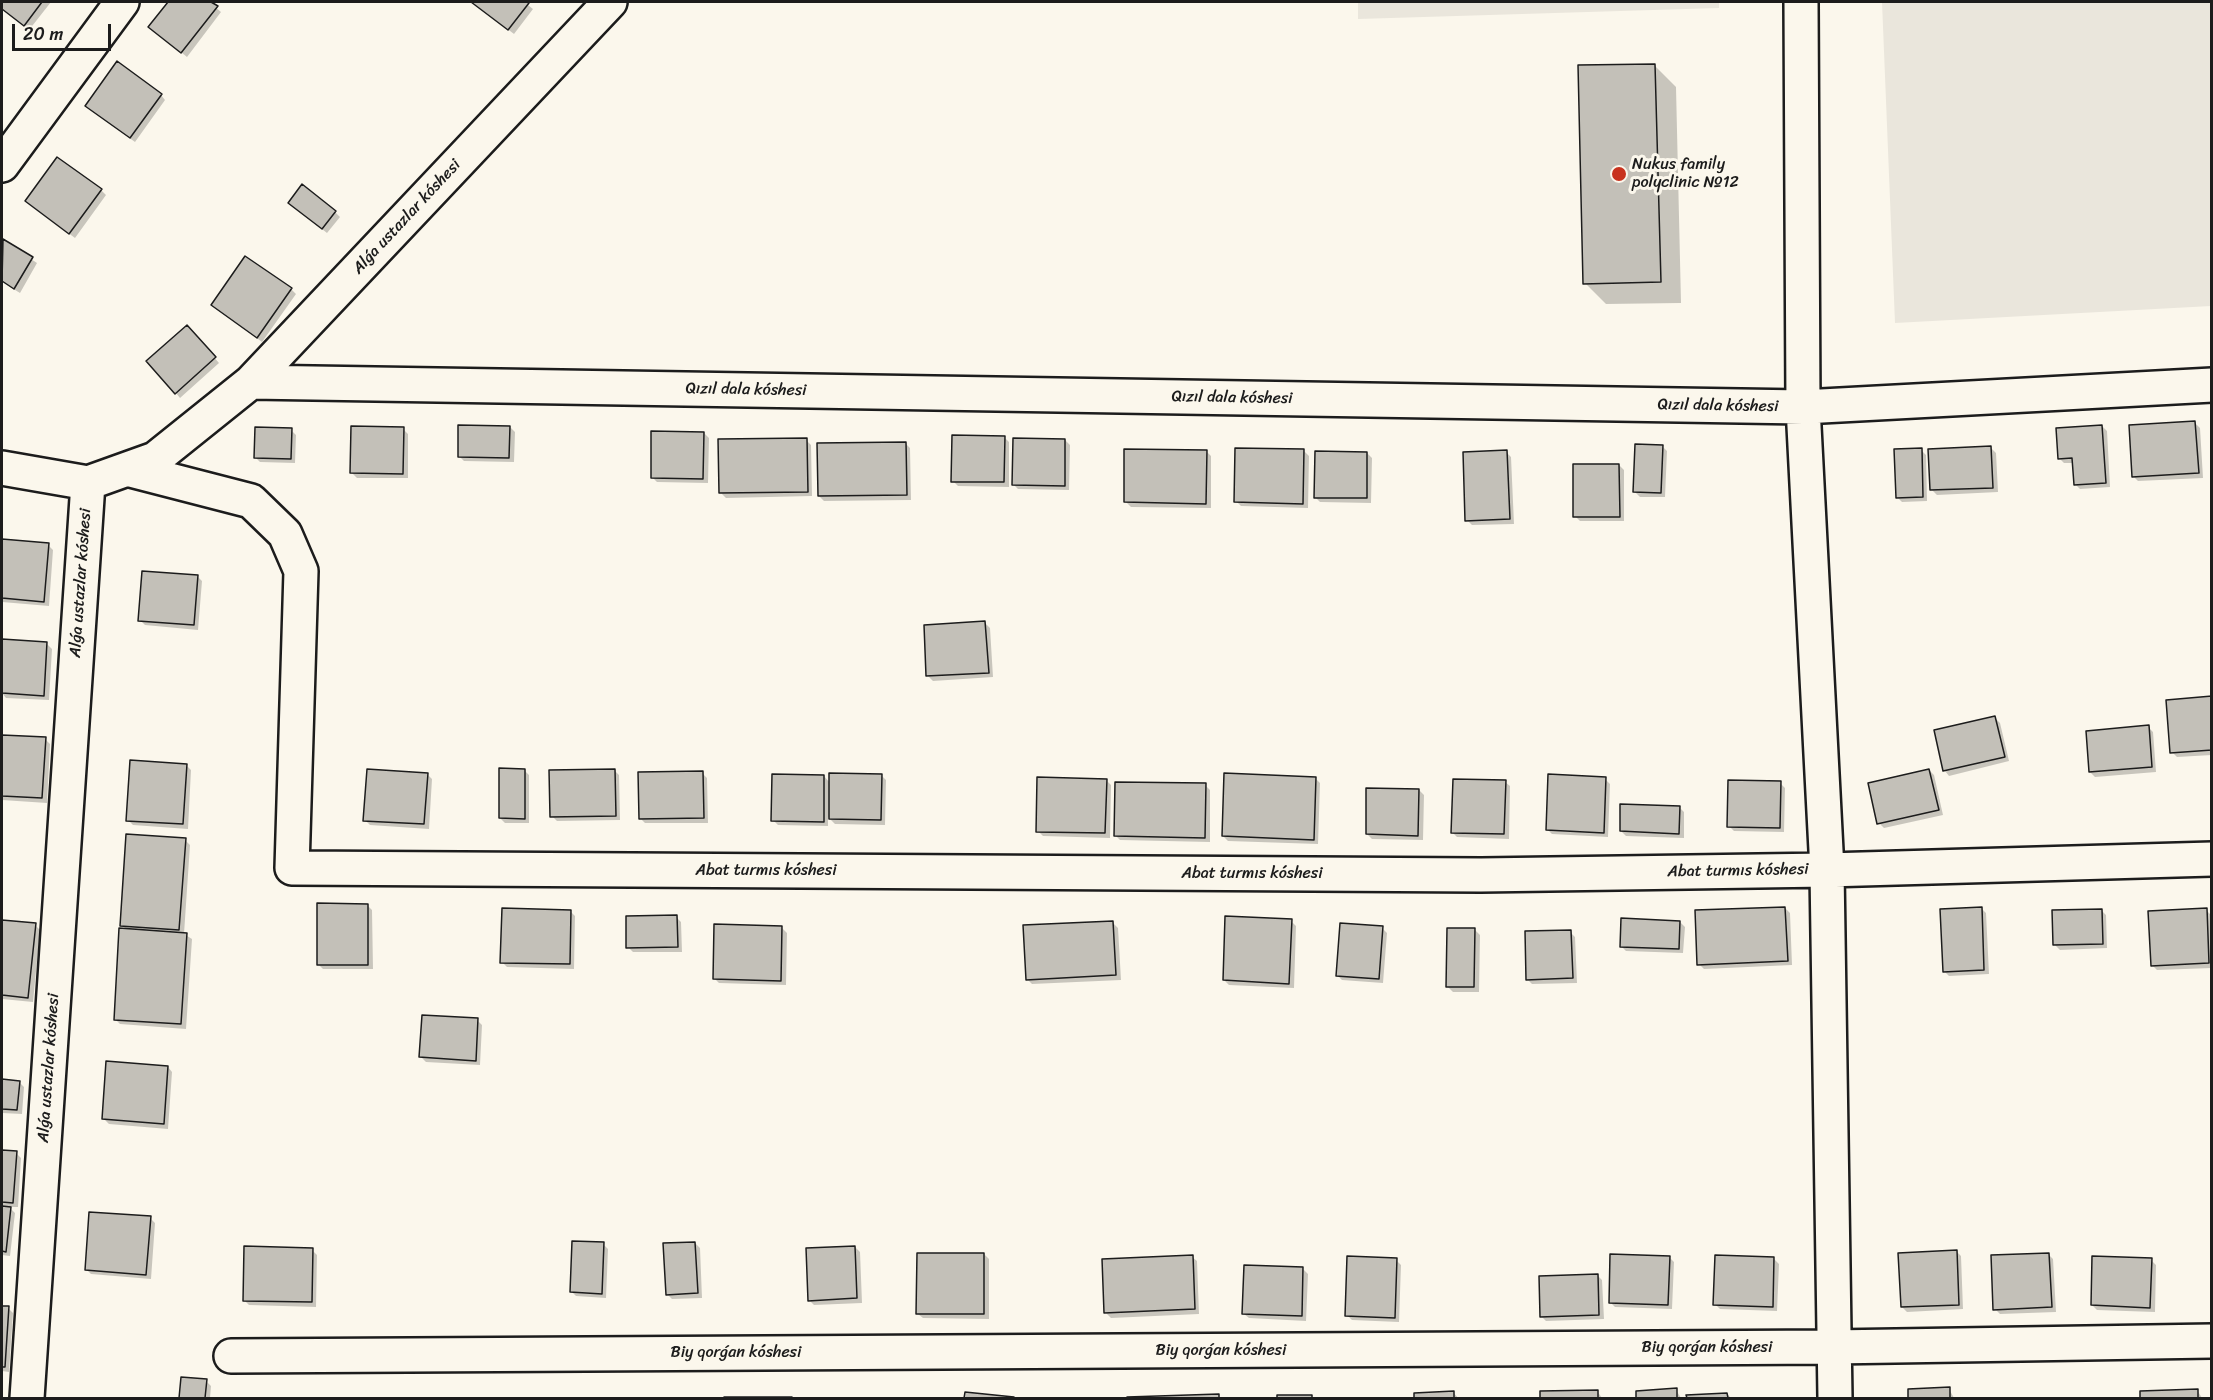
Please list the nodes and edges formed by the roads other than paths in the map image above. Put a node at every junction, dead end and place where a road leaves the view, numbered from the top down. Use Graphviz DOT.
graph roads {
  1 [pos="122,2"];
  2 [pos="610,2"];
  3 [pos="1801,2"];
  4 [pos="2,165"];
  5 [pos="251,382"];
  6 [pos="2211,385"];
  7 [pos="1803,407"];
  8 [pos="2,468"];
  9 [pos="127,469"];
  10 [pos="88,483"];
  11 [pos="2211,859"];
  12 [pos="1827,870"];
  13 [pos="2211,1341"];
  14 [pos="1832,1347"];
  15 [pos="231,1356"];
  16 [pos="27,1398"];
  17 [pos="1835,1398"];
  1 -- 4 [label="street"];
  2 -- 5 [label="street, Alǵa ustazlar kóshesi"];
  3 -- 7 [label="street"];
  5 -- 7 [label="street, Qızıl dala kóshesi"];
  5 -- 9 [label="street, Alǵa ustazlar kóshesi"];
  6 -- 7 [label="street, Qızıl dala kóshesi"];
  7 -- 12 [label="street"];
  8 -- 10 [label="street"];
  9 -- 10 [label="street, Alǵa ustazlar kóshesi"];
  9 -- 12 [label="street, Abat turmıs kóshesi"];
  10 -- 16 [label="street, Alǵa ustazlar kóshesi"];
  11 -- 12 [label="street, Abat turmıs kóshesi"];
  12 -- 14 [label="street"];
  13 -- 14 [label="street, Biy qorǵan kóshesi"];
  14 -- 15 [label="street, Biy qorǵan kóshesi"];
  14 -- 17 [label="street"];
}
